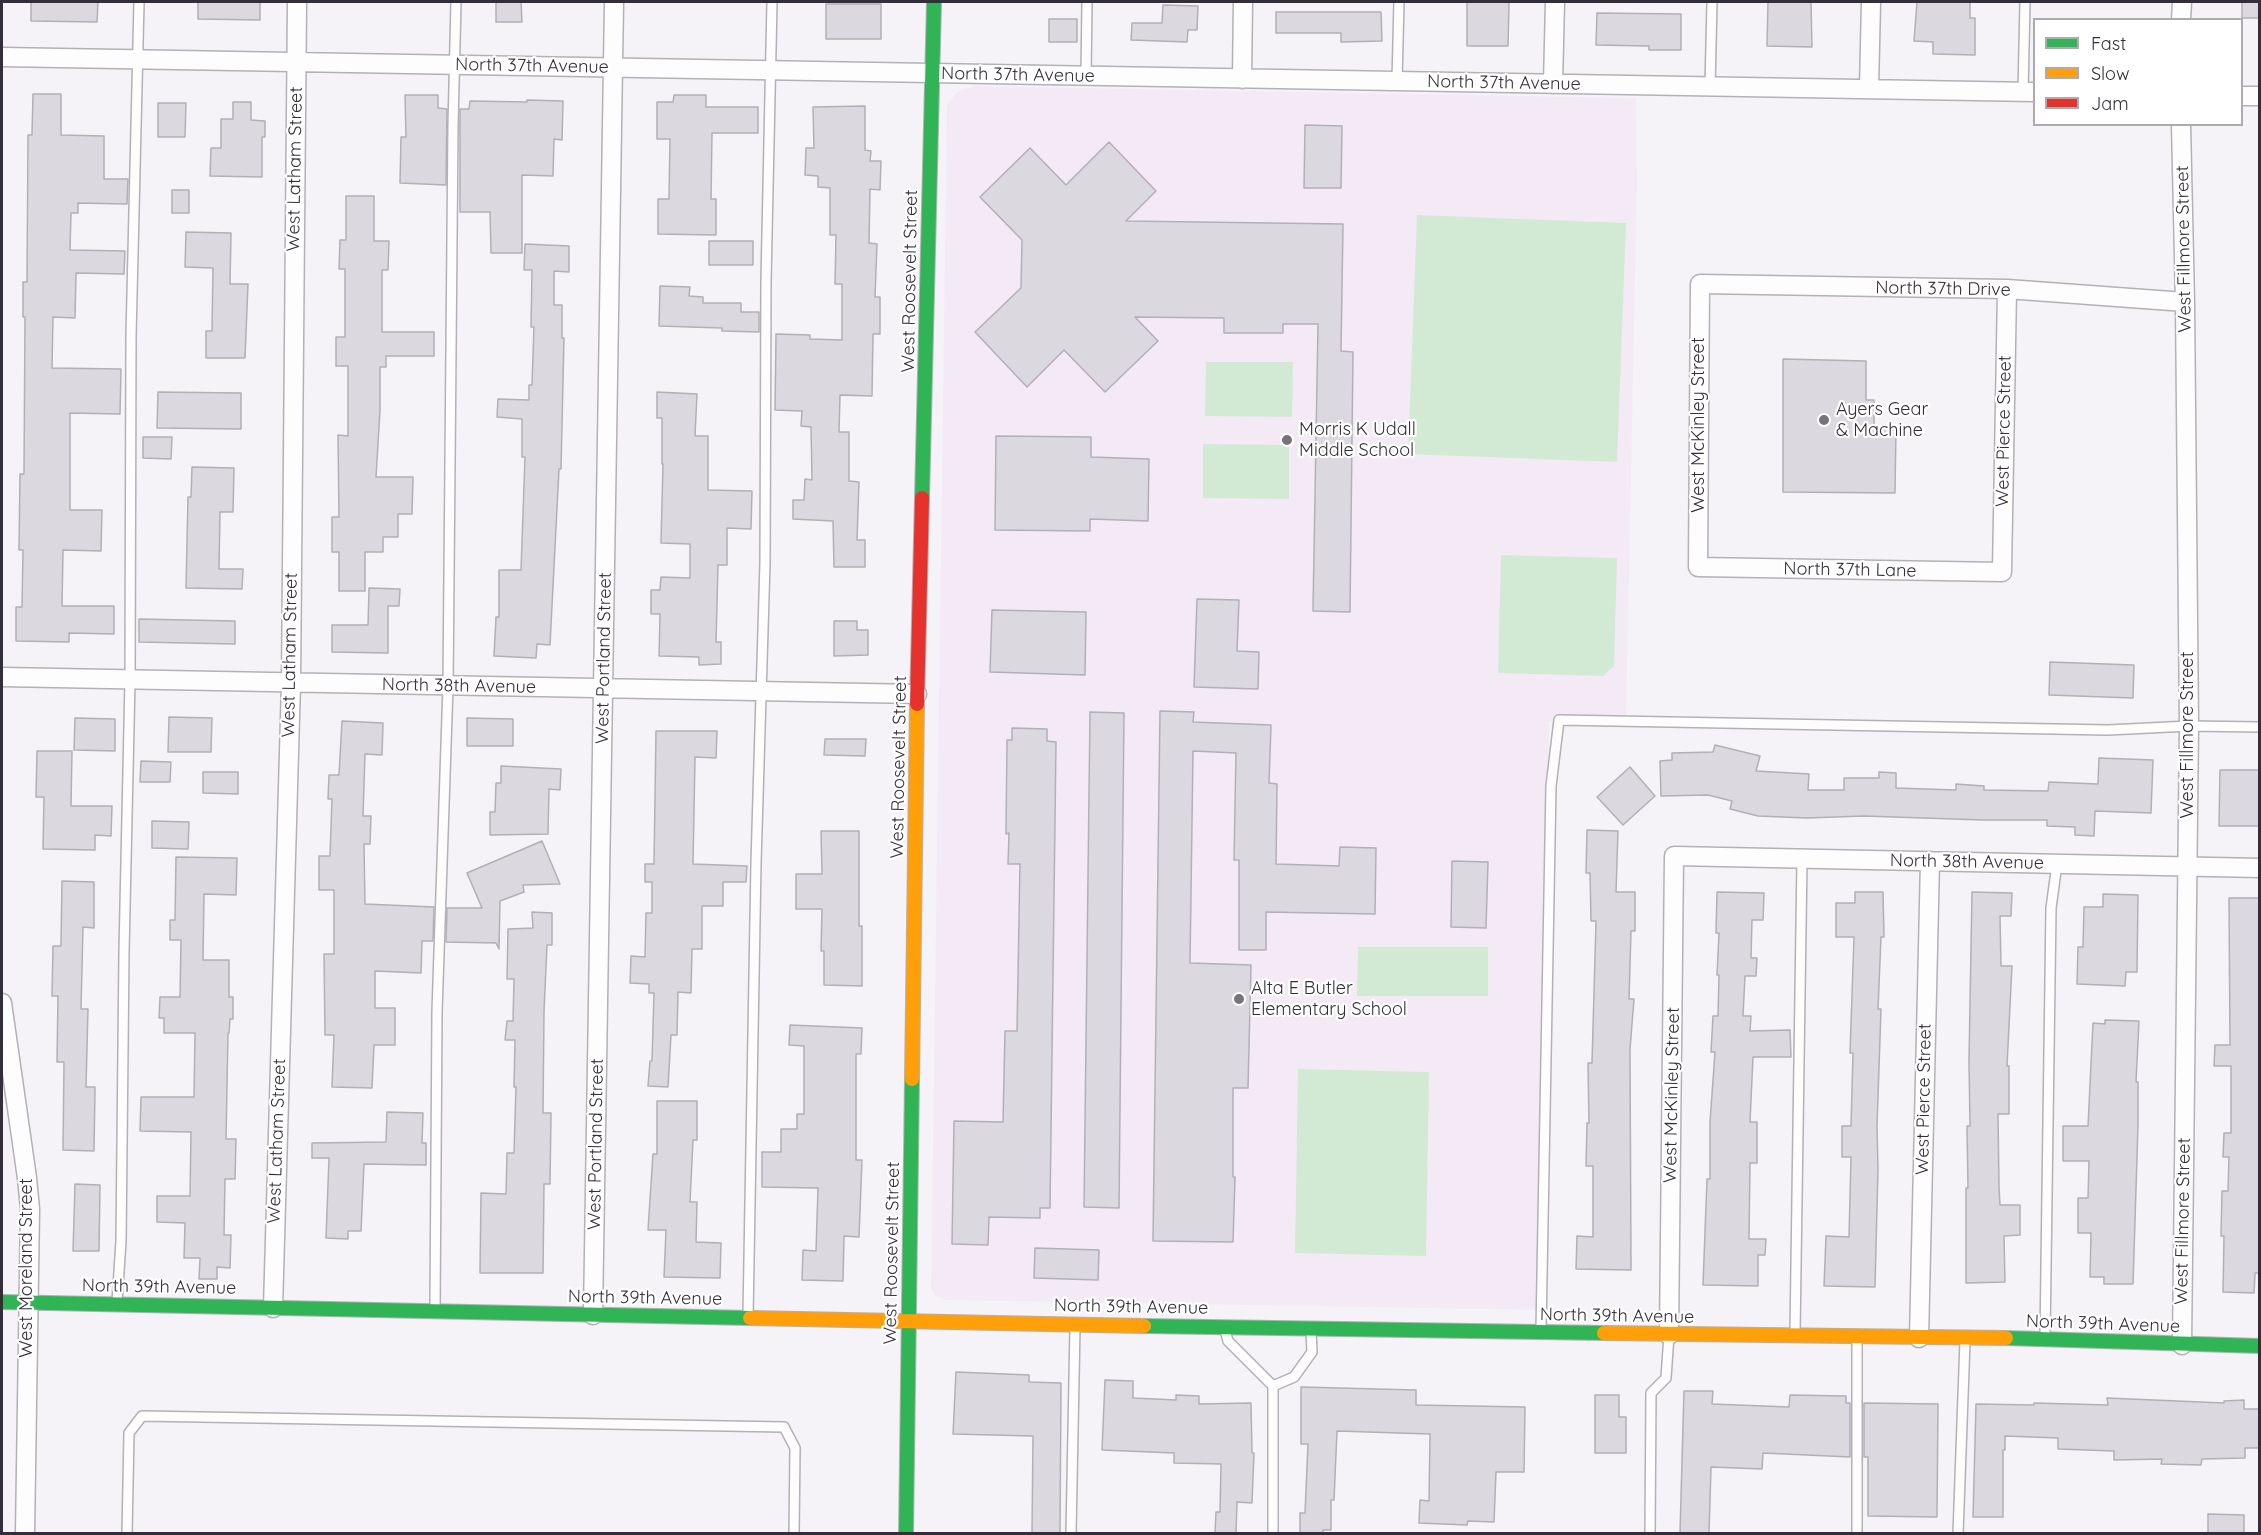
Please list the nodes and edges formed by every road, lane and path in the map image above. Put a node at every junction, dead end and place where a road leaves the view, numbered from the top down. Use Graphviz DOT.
graph roads {
  1 [pos="139,2"];
  2 [pos="297,2"];
  3 [pos="456,2"];
  4 [pos="614,2"];
  5 [pos="772,2"];
  6 [pos="934,2"];
  7 [pos="1087,2"];
  8 [pos="1243,2"];
  9 [pos="1399,2"];
  10 [pos="1555,2"];
  11 [pos="1712,2"];
  12 [pos="1871,2"];
  13 [pos="2025,2"];
  14 [pos="2182,2"];
  15 [pos="2181,18"];
  16 [pos="2,57"];
  17 [pos="138,59"];
  18 [pos="296,62"];
  19 [pos="455,65"];
  20 [pos="613,68"];
  21 [pos="772,70"];
  22 [pos="933,73"];
  23 [pos="1086,76"];
  24 [pos="1242,78"];
  25 [pos="1397,81"];
  26 [pos="1553,84"];
  27 [pos="1710,87"];
  28 [pos="1869,89"];
  29 [pos="2029,92"];
  30 [pos="2243,96"];
  31 [pos="2259,96"];
  32 [pos="2181,126"];
  33 [pos="1700,284"];
  34 [pos="2007,290"];
  35 [pos="2185,302"];
  36 [pos="1698,567"];
  37 [pos="2002,572"];
  38 [pos="2,677"];
  39 [pos="130,680"];
  40 [pos="291,683"];
  41 [pos="448,686"];
  42 [pos="603,688"];
  43 [pos="760,691"];
  44 [pos="917,694"];
  45 [pos="2190,726"];
  46 [pos="2259,727"];
  47 [pos="1674,856"];
  48 [pos="1802,859"];
  49 [pos="1930,861"];
  50 [pos="2057,864"];
  51 [pos="2186,866"];
  52 [pos="2259,868"];
  53 [pos="2,1003"];
  54 [pos="2,1302"];
  55 [pos="28,1302"];
  56 [pos="117,1305"];
  57 [pos="273,1308"];
  58 [pos="435,1312"];
  59 [pos="593,1315"];
  60 [pos="748,1318"];
  61 [pos="910,1321"];
  62 [pos="1075,1324"];
  63 [pos="1225,1327"];
  64 [pos="1311,1328"];
  65 [pos="1541,1332"];
  66 [pos="1669,1335"];
  67 [pos="1795,1337"];
  68 [pos="1857,1337"];
  69 [pos="1919,1338"];
  70 [pos="1965,1338"];
  71 [pos="2045,1340"];
  72 [pos="2182,1345"];
  73 [pos="2259,1346"];
  74 [pos="1273,1386"];
  75 [pos="25,1533"];
  76 [pos="127,1533"];
  77 [pos="794,1533"];
  78 [pos="906,1533"];
  79 [pos="1071,1533"];
  80 [pos="1273,1533"];
  81 [pos="1650,1533"];
  82 [pos="1857,1533"];
  83 [pos="1958,1533"];
  1 -- 17 [label="lane"];
  2 -- 18 [label="street, West Latham Street"];
  3 -- 19 [label="lane"];
  4 -- 20 [label="street, West Portland Street"];
  5 -- 21 [label="lane"];
  6 -- 22 [label="street, West Roosevelt Street"];
  7 -- 23 [label="lane"];
  8 -- 24 [label="street"];
  9 -- 25 [label="lane"];
  10 -- 26 [label="street"];
  11 -- 27 [label="lane"];
  12 -- 28 [label="street"];
  13 -- 29 [label="lane"];
  14 -- 15 [label="street"];
  16 -- 17 [label="street, North 37th Avenue"];
  17 -- 18 [label="street, North 37th Avenue"];
  17 -- 39 [label="lane"];
  18 -- 19 [label="street, North 37th Avenue"];
  18 -- 40 [label="street, West Latham Street"];
  19 -- 20 [label="street, North 37th Avenue"];
  19 -- 41 [label="lane"];
  20 -- 21 [label="street, North 37th Avenue"];
  20 -- 42 [label="street, West Portland Street"];
  21 -- 22 [label="street, North 37th Avenue"];
  21 -- 43 [label="lane"];
  22 -- 23 [label="street, North 37th Avenue"];
  22 -- 44 [label="street, West Roosevelt Street"];
  23 -- 24 [label="street, North 37th Avenue"];
  24 -- 25 [label="street, North 37th Avenue"];
  25 -- 26 [label="street, North 37th Avenue"];
  26 -- 27 [label="street, North 37th Avenue"];
  27 -- 28 [label="street, North 37th Avenue"];
  28 -- 29 [label="street, North 37th Avenue"];
  30 -- 31 [label="street"];
  32 -- 35 [label="street, West Fillmore Street"];
  33 -- 34 [label="street, North 37th Drive"];
  33 -- 36 [label="street, West McKinley Street"];
  34 -- 35 [label="street, North 37th Drive"];
  34 -- 37 [label="street, West Pierce Street"];
  35 -- 45 [label="street, West Fillmore Street"];
  36 -- 37 [label="street, North 37th Lane"];
  38 -- 39 [label="street, North 38th Avenue"];
  39 -- 40 [label="street, North 38th Avenue"];
  39 -- 56 [label="lane"];
  40 -- 41 [label="street, North 38th Avenue"];
  40 -- 57 [label="street, West Latham Street"];
  41 -- 42 [label="street, North 38th Avenue"];
  41 -- 58 [label="lane"];
  42 -- 43 [label="street, North 38th Avenue"];
  42 -- 59 [label="street, West Portland Street"];
  43 -- 44 [label="street, North 38th Avenue"];
  43 -- 60 [label="lane"];
  44 -- 61 [label="street, West Roosevelt Street"];
  45 -- 46 [label="lane"];
  45 -- 51 [label="street, West Fillmore Street"];
  45 -- 65 [label="lane"];
  47 -- 48 [label="street, North 38th Avenue"];
  47 -- 66 [label="street, West McKinley Street"];
  48 -- 49 [label="street, North 38th Avenue"];
  48 -- 67 [label="lane"];
  49 -- 50 [label="street, North 38th Avenue"];
  49 -- 69 [label="street, West Pierce Street"];
  50 -- 51 [label="street, North 38th Avenue"];
  50 -- 71 [label="lane"];
  51 -- 52 [label="street, North 38th Avenue"];
  51 -- 72 [label="street, West Fillmore Street"];
  53 -- 55 [label="street, West Moreland Street"];
  54 -- 55 [label="street, North 39th Avenue"];
  55 -- 56 [label="street, North 39th Avenue"];
  55 -- 75 [label="street, West Moreland Street"];
  56 -- 57 [label="street, North 39th Avenue"];
  57 -- 58 [label="street, North 39th Avenue"];
  58 -- 59 [label="street, North 39th Avenue"];
  59 -- 60 [label="street, North 39th Avenue"];
  60 -- 61 [label="street, North 39th Avenue"];
  61 -- 62 [label="street, North 39th Avenue"];
  61 -- 78 [label="street, West Roosevelt Street"];
  62 -- 63 [label="street, North 39th Avenue"];
  62 -- 79 [label="lane"];
  63 -- 64 [label="street, North 39th Avenue"];
  63 -- 74 [label="lane"];
  64 -- 65 [label="street, North 39th Avenue"];
  64 -- 74 [label="lane"];
  65 -- 66 [label="street, North 39th Avenue"];
  66 -- 67 [label="street, North 39th Avenue"];
  66 -- 81 [label="lane"];
  67 -- 68 [label="street, North 39th Avenue"];
  68 -- 69 [label="street, North 39th Avenue"];
  68 -- 82 [label="lane"];
  69 -- 70 [label="street, North 39th Avenue"];
  70 -- 71 [label="street, North 39th Avenue"];
  70 -- 83 [label="lane"];
  71 -- 72 [label="street, North 39th Avenue"];
  72 -- 73 [label="street, North 39th Avenue"];
  74 -- 80 [label="lane"];
  76 -- 77 [label="lane"];
}
